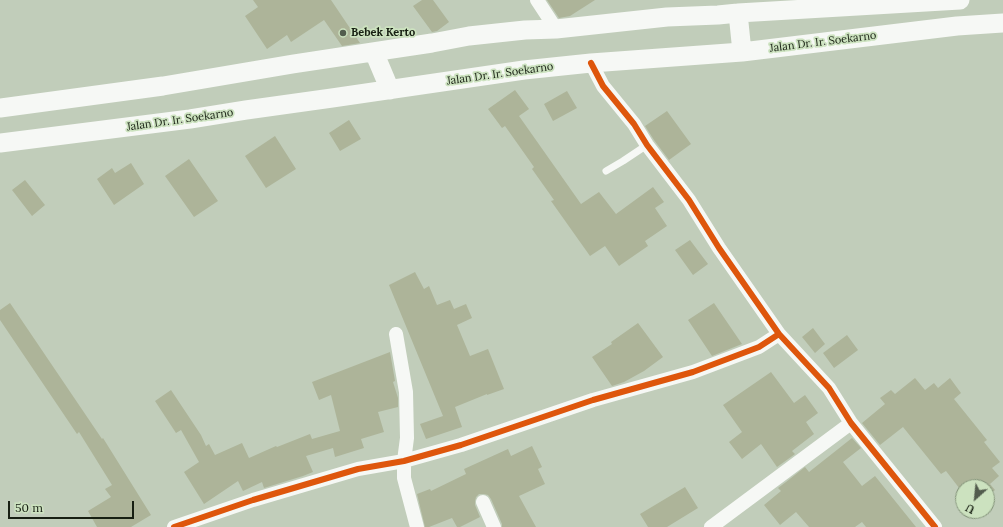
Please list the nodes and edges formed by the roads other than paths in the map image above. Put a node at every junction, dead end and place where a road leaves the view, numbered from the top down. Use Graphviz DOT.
graph roads {
  1 [pos="537,0"];
  2 [pos="960,0"];
  3 [pos="738,12"];
  4 [pos="1003,23"];
  5 [pos="556,29"];
  6 [pos="374,52"];
  7 [pos="742,52"];
  8 [pos="591,63"];
  9 [pos="390,90"];
  10 [pos="0,108"];
  11 [pos="0,144"];
  12 [pos="647,145"];
  13 [pos="606,170"];
  14 [pos="396,334"];
  15 [pos="779,334"];
  16 [pos="851,423"];
  17 [pos="404,461"];
  18 [pos="483,502"];
  19 [pos="489,525"];
  20 [pos="177,526"];
  21 [pos="417,527"];
  22 [pos="711,527"];
  23 [pos="935,527"];
  1 -- 5 [label="street"];
  2 -- 3 [label="main road"];
  3 -- 5 [label="main road"];
  3 -- 7 [label="main road"];
  4 -- 7 [label="main road, Jalan Dr. Ir. Soekarno"];
  5 -- 6 [label="main road"];
  6 -- 9 [label="main road"];
  6 -- 10 [label="main road"];
  7 -- 8 [label="main road, Jalan Dr. Ir. Soekarno"];
  8 -- 9 [label="main road, Jalan Dr. Ir. Soekarno"];
  8 -- 12 [label="street"];
  9 -- 11 [label="main road, Jalan Dr. Ir. Soekarno"];
  12 -- 13 [label="lane"];
  12 -- 15 [label="street"];
  14 -- 17 [label="street"];
  15 -- 16 [label="street"];
  15 -- 17 [label="street"];
  16 -- 22 [label="street"];
  16 -- 23 [label="street"];
  17 -- 20 [label="street"];
  17 -- 21 [label="street"];
  18 -- 19 [label="street"];
}
